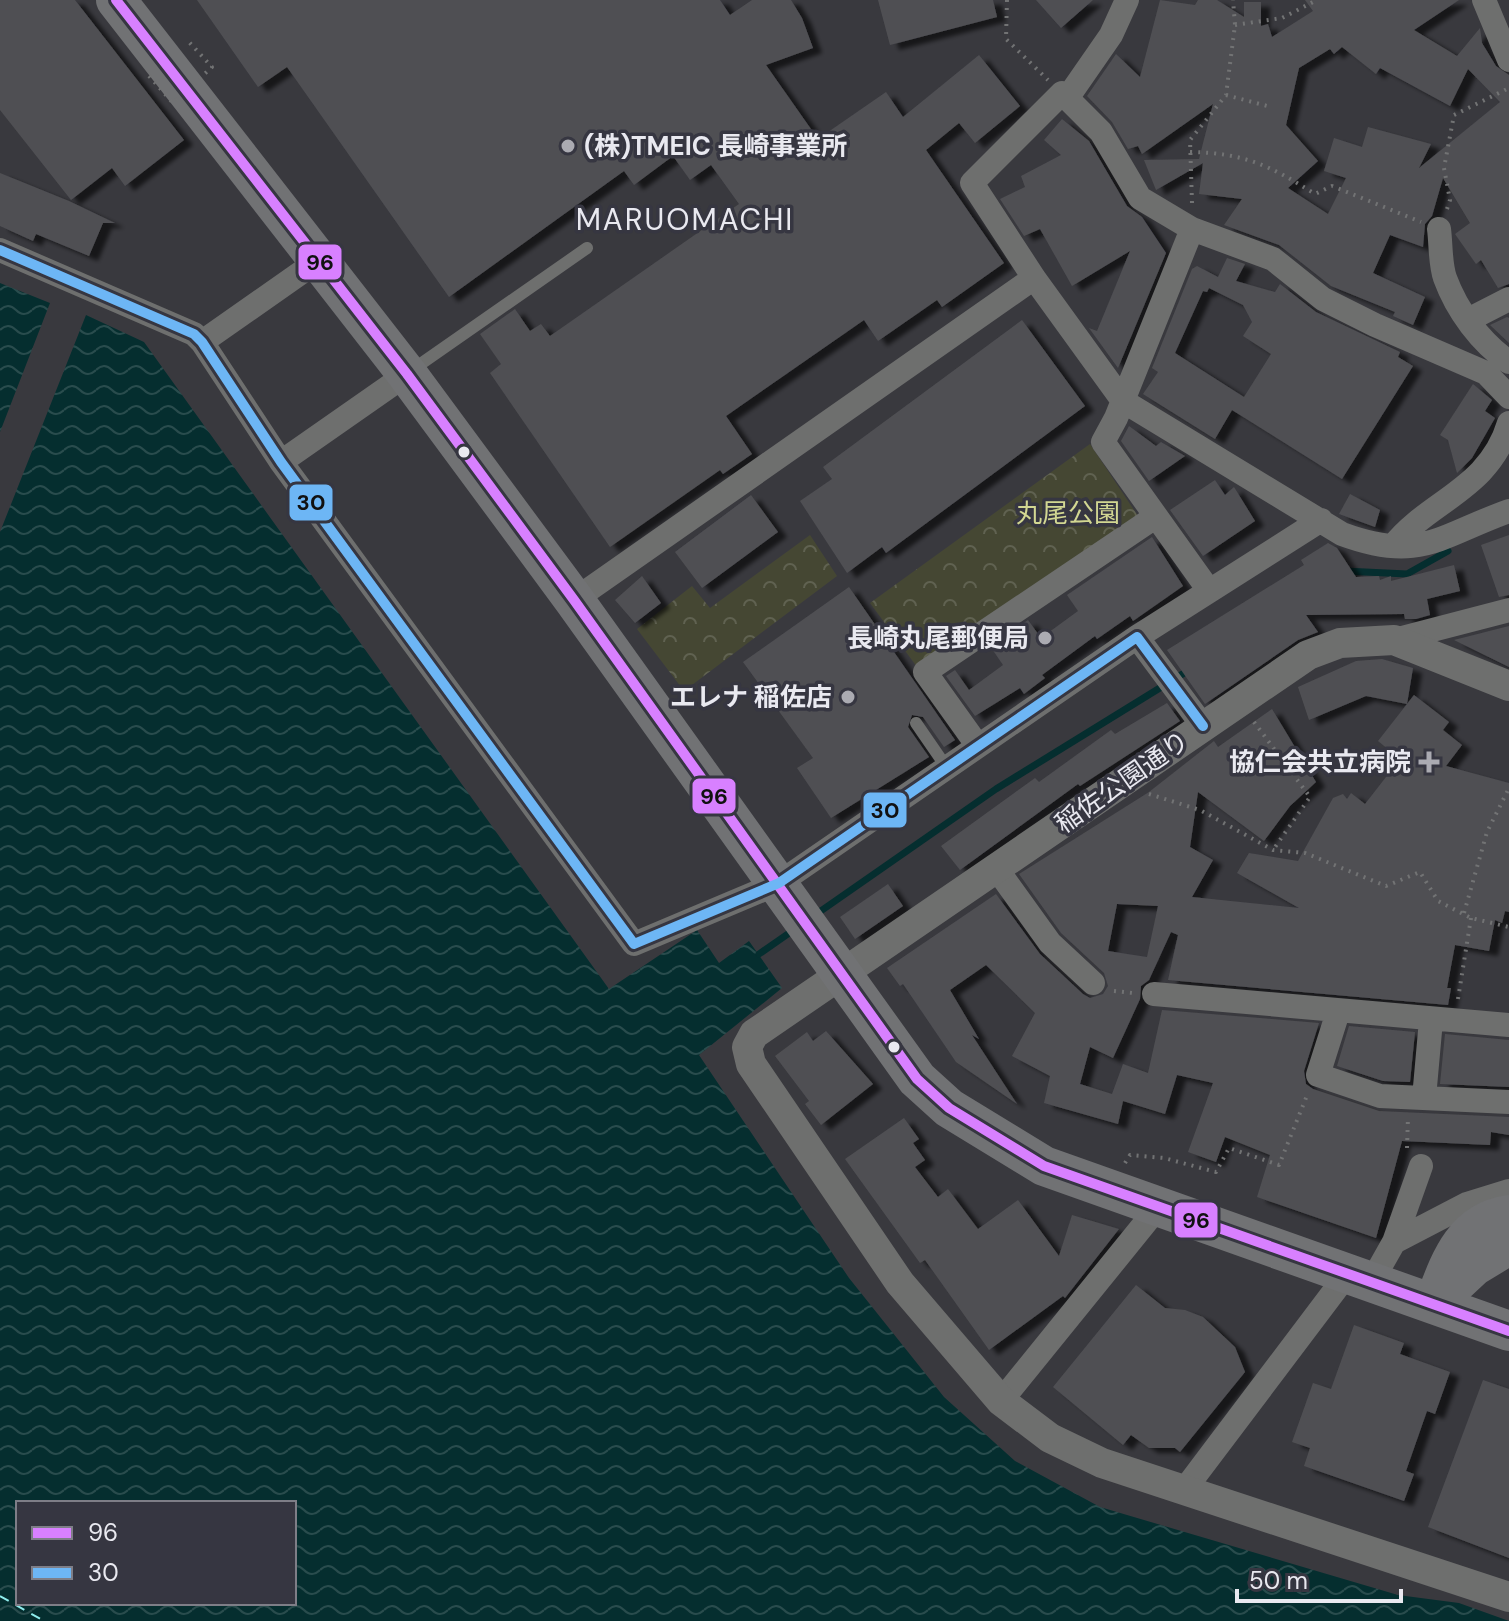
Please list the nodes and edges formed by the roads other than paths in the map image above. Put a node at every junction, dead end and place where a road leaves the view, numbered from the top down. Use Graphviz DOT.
graph roads {
  1 [pos="116,0"];
  2 [pos="1127,0"];
  3 [pos="1484,0"];
  4 [pos="1509,60"];
  5 [pos="1065,95"];
  6 [pos="1192,229"];
  7 [pos="1439,229"];
  8 [pos="587,248"];
  9 [pos="0,250"];
  10 [pos="319,260"];
  11 [pos="1034,278"];
  12 [pos="1509,299"];
  13 [pos="1468,320"];
  14 [pos="202,342"];
  15 [pos="1509,362"];
  16 [pos="407,374"];
  17 [pos="1509,397"];
  18 [pos="1123,401"];
  19 [pos="1509,423"];
  20 [pos="281,462"];
  21 [pos="1509,511"];
  22 [pos="1155,517"];
  23 [pos="1321,520"];
  24 [pos="1393,546"];
  25 [pos="1208,589"];
  26 [pos="574,600"];
  27 [pos="1509,610"];
  28 [pos="1394,640"];
  29 [pos="1144,647"];
  30 [pos="1509,686"];
  31 [pos="916,723"];
  32 [pos="1203,726"];
  33 [pos="978,746"];
  34 [pos="947,768"];
  35 [pos="996,868"];
  36 [pos="785,892"];
  37 [pos="834,964"];
  38 [pos="1093,983"];
  39 [pos="1154,994"];
  40 [pos="1338,1012"];
  41 [pos="1443,1020"];
  42 [pos="1509,1025"];
  43 [pos="1424,1098"];
  44 [pos="1509,1102"];
  45 [pos="1421,1166"];
  46 [pos="1509,1191"];
  47 [pos="1159,1206"];
  48 [pos="1509,1215"];
  49 [pos="1394,1242"];
  50 [pos="1509,1245"];
  51 [pos="1360,1277"];
  52 [pos="1434,1304"];
  53 [pos="1509,1331"];
  54 [pos="1001,1401"];
  55 [pos="1185,1489"];
  56 [pos="1509,1597"];
  1 -- 10 [label="highway"];
  2 -- 5 [label="street"];
  3 -- 4 [label="street"];
  5 -- 6 [label="street"];
  5 -- 11 [label="street"];
  6 -- 17 [label="street"];
  6 -- 18 [label="street"];
  7 -- 13 [label="street"];
  8 -- 16 [label="lane"];
  9 -- 14 [label="street"];
  10 -- 14 [label="street"];
  10 -- 16 [label="highway"];
  11 -- 18 [label="street"];
  11 -- 26 [label="street"];
  12 -- 13 [label="street"];
  13 -- 15 [label="street"];
  14 -- 20 [label="street"];
  16 -- 20 [label="street"];
  16 -- 26 [label="highway"];
  18 -- 22 [label="street"];
  18 -- 23 [label="street"];
  19 -- 24 [label="street"];
  20 -- 36 [label="street"];
  21 -- 24 [label="street"];
  22 -- 25 [label="street"];
  22 -- 33 [label="street"];
  23 -- 24 [label="street"];
  23 -- 25 [label="street"];
  25 -- 29 [label="street"];
  26 -- 36 [label="highway"];
  27 -- 28 [label="street"];
  28 -- 30 [label="street, 稲佐公園通り"];
  28 -- 32 [label="street, 稲佐公園通り"];
  29 -- 32 [label="street"];
  29 -- 33 [label="street"];
  31 -- 34 [label="lane"];
  32 -- 35 [label="street, 稲佐公園通り"];
  33 -- 34 [label="street"];
  34 -- 36 [label="street"];
  35 -- 37 [label="street, 稲佐公園通り"];
  35 -- 38 [label="street"];
  36 -- 37 [label="highway"];
  37 -- 47 [label="highway"];
  37 -- 54 [label="street, 稲佐公園通り"];
  39 -- 40 [label="street"];
  40 -- 41 [label="street"];
  40 -- 43 [label="street"];
  41 -- 42 [label="street"];
  41 -- 43 [label="street"];
  43 -- 44 [label="street"];
  45 -- 49 [label="street"];
  46 -- 49 [label="street"];
  47 -- 51 [label="highway"];
  47 -- 54 [label="street"];
  48 -- 52 [label="highway"];
  49 -- 51 [label="street"];
  50 -- 52 [label="highway"];
  51 -- 52 [label="highway"];
  51 -- 55 [label="street"];
  52 -- 53 [label="highway"];
  54 -- 55 [label="street, 稲佐公園通り"];
  55 -- 56 [label="street, 稲佐公園通り"];
}
